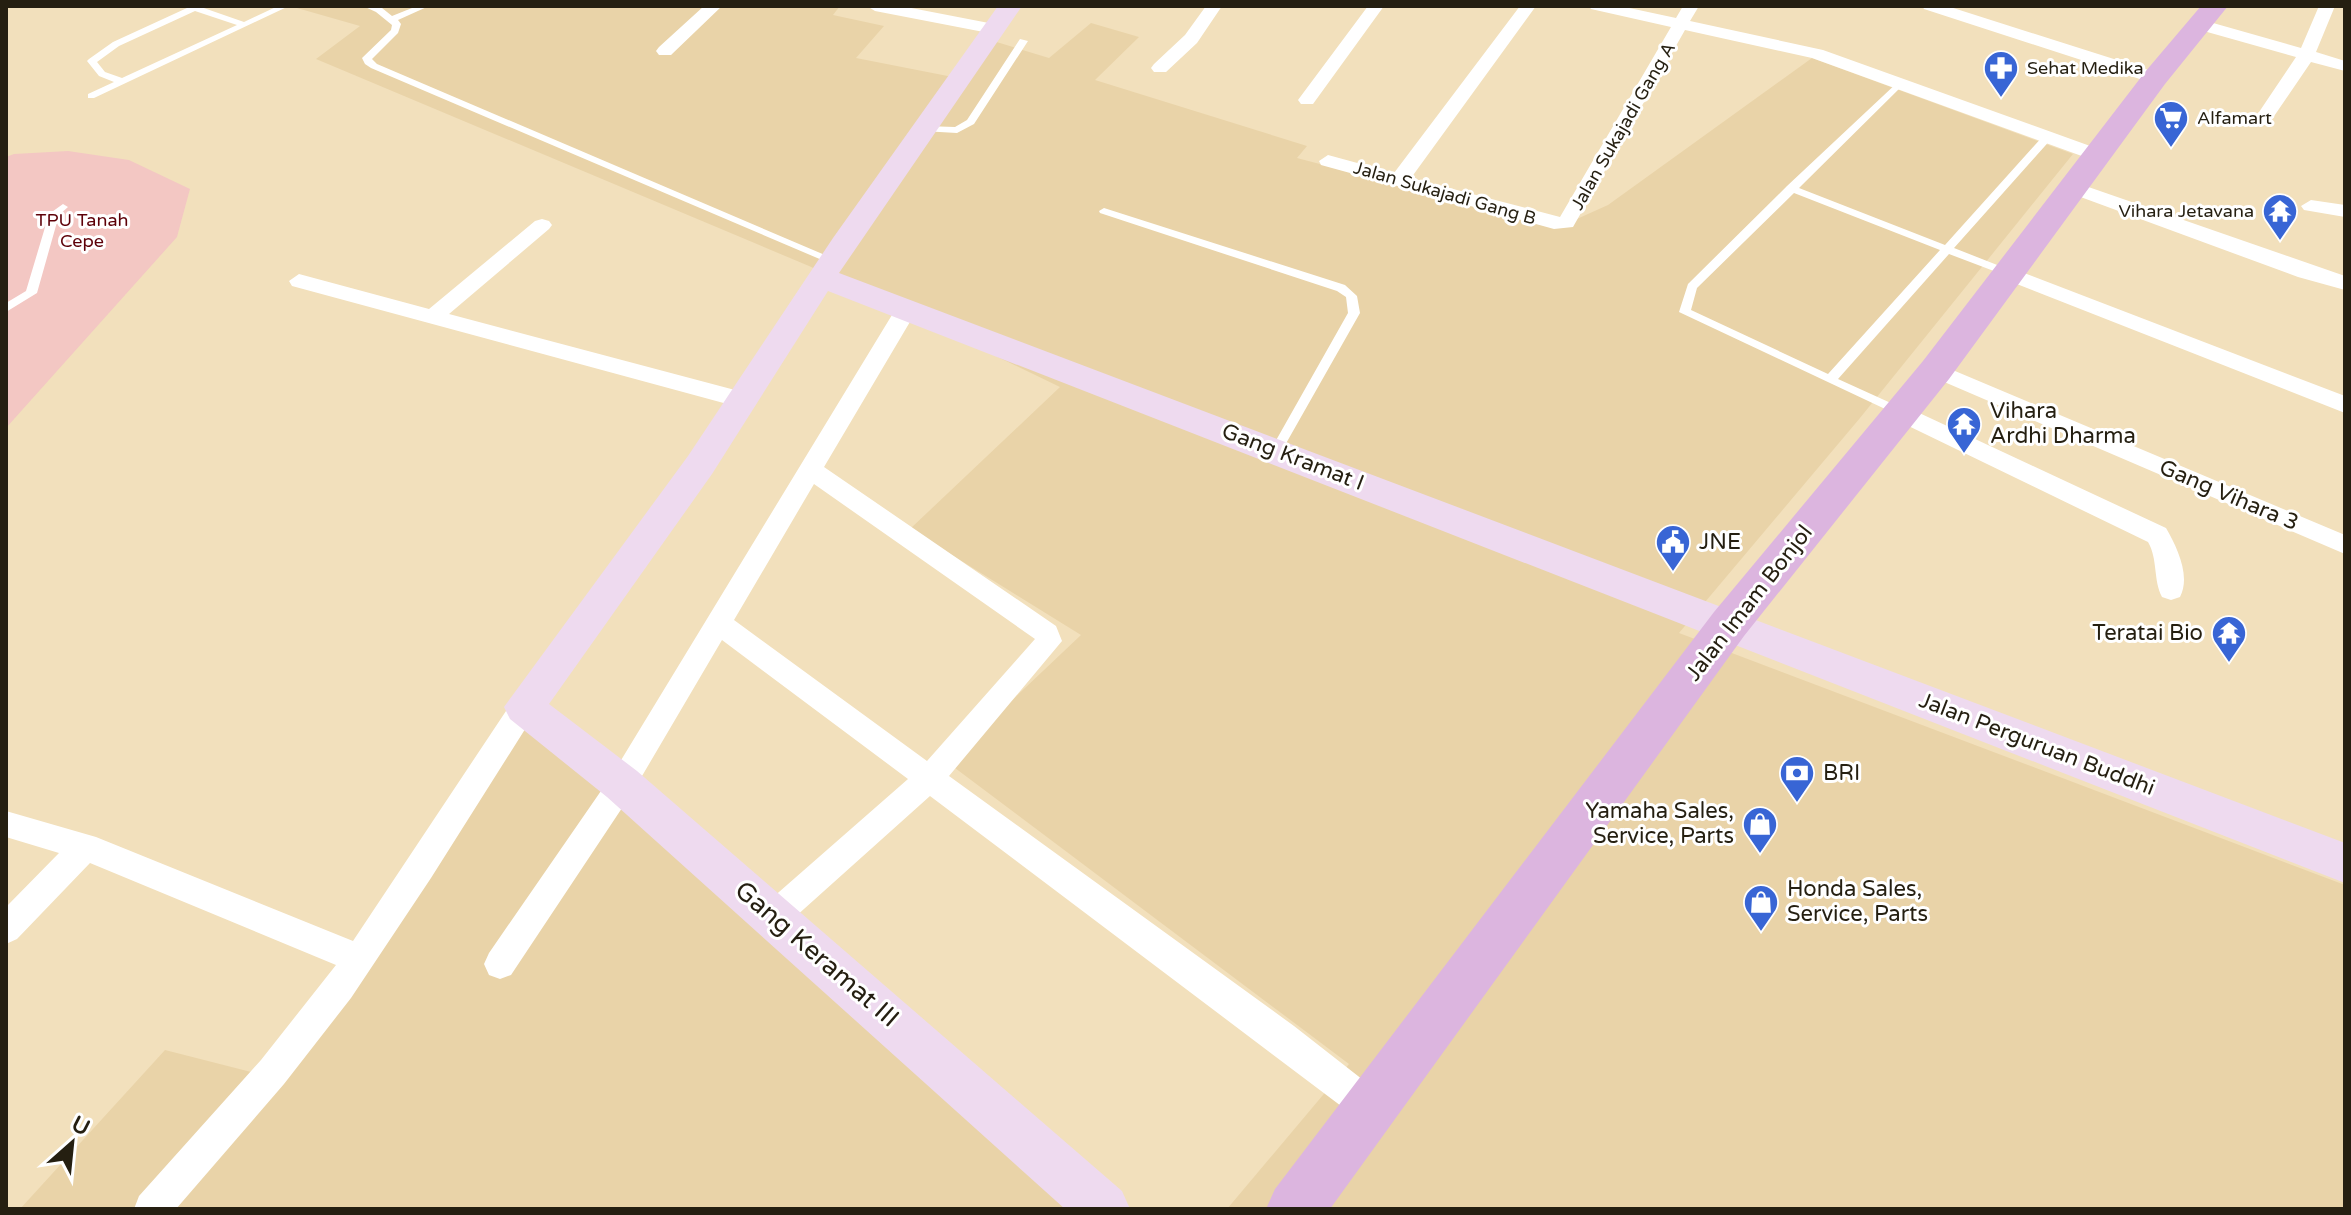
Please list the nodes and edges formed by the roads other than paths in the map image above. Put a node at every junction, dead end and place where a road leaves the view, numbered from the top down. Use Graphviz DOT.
graph roads {
  1 [pos="285,6"];
  2 [pos="367,6"];
  3 [pos="425,6"];
  4 [pos="714,6"];
  5 [pos="875,6"];
  6 [pos="1010,6"];
  7 [pos="1214,6"];
  8 [pos="1376,6"];
  9 [pos="1528,6"];
  10 [pos="1597,6"];
  11 [pos="1691,6"];
  12 [pos="1930,6"];
  13 [pos="2327,6"];
  14 [pos="191,7"];
  15 [pos="2207,15"];
  16 [pos="393,19"];
  17 [pos="242,24"];
  18 [pos="1681,26"];
  19 [pos="994,29"];
  20 [pos="1023,41"];
  21 [pos="665,51"];
  22 [pos="2306,56"];
  23 [pos="2345,66"];
  24 [pos="1160,68"];
  25 [pos="2155,78"];
  26 [pos="122,81"];
  27 [pos="1899,84"];
  28 [pos="91,96"];
  29 [pos="1307,100"];
  30 [pos="2262,121"];
  31 [pos="925,129"];
  32 [pos="2048,137"];
  33 [pos="2097,155"];
  34 [pos="1328,161"];
  35 [pos="1400,179"];
  36 [pos="1791,188"];
  37 [pos="2074,188"];
  38 [pos="2311,206"];
  39 [pos="63,207"];
  40 [pos="1104,211"];
  41 [pos="2345,211"];
  42 [pos="1563,224"];
  43 [pos="542,225"];
  44 [pos="1948,249"];
  45 [pos="828,269"];
  46 [pos="2011,274"];
  47 [pos="299,281"];
  48 [pos="2345,283"];
  49 [pos="6,308"];
  50 [pos="906,310"];
  51 [pos="431,318"];
  52 [pos="1936,370"];
  53 [pos="1830,380"];
  54 [pos="742,400"];
  55 [pos="2345,405"];
  56 [pos="1900,412"];
  57 [pos="1276,451"];
  58 [pos="811,470"];
  59 [pos="2345,545"];
  60 [pos="2171,590"];
  61 [pos="720,624"];
  62 [pos="1729,624"];
  63 [pos="524,707"];
  64 [pos="930,778"];
  65 [pos="622,784"];
  66 [pos="6,824"];
  67 [pos="85,847"];
  68 [pos="2345,863"];
  69 [pos="774,916"];
  70 [pos="6,929"];
  71 [pos="359,959"];
  72 [pos="500,964"];
  73 [pos="1369,1106"];
  74 [pos="152,1209"];
  75 [pos="1104,1209"];
  76 [pos="1295,1209"];
  1 -- 17 [label="lane"];
  2 -- 16 [label="lane"];
  3 -- 16 [label="lane"];
  4 -- 21 [label="street"];
  5 -- 19 [label="street"];
  6 -- 19 [label="street"];
  7 -- 24 [label="street"];
  8 -- 29 [label="street"];
  9 -- 35 [label="street"];
  10 -- 18 [label="street"];
  11 -- 18 [label="street, Jalan Sukajadi Gang A"];
  12 -- 25 [label="street"];
  13 -- 22 [label="street"];
  14 -- 17 [label="lane"];
  14 -- 26 [label="lane"];
  15 -- 22 [label="street"];
  15 -- 25 [label="main road, Jalan Imam Bonjol"];
  16 -- 45 [label="lane"];
  17 -- 26 [label="lane"];
  18 -- 27 [label="street"];
  18 -- 42 [label="street, Jalan Sukajadi Gang A"];
  19 -- 31 [label="street"];
  20 -- 31 [label="lane"];
  22 -- 23 [label="street"];
  22 -- 30 [label="street"];
  25 -- 33 [label="main road, Jalan Imam Bonjol"];
  26 -- 28 [label="lane"];
  27 -- 32 [label="street"];
  27 -- 36 [label="lane"];
  31 -- 45 [label="street"];
  32 -- 33 [label="street"];
  32 -- 44 [label="lane"];
  33 -- 37 [label="main road, Jalan Imam Bonjol"];
  34 -- 35 [label="street, Jalan Sukajadi Gang B"];
  35 -- 42 [label="street, Jalan Sukajadi Gang B"];
  36 -- 44 [label="lane"];
  36 -- 53 [label="lane"];
  37 -- 46 [label="main road, Jalan Imam Bonjol"];
  37 -- 48 [label="street"];
  38 -- 41 [label="street"];
  39 -- 49 [label="lane"];
  40 -- 57 [label="lane"];
  43 -- 51 [label="street"];
  44 -- 46 [label="lane"];
  44 -- 53 [label="lane"];
  45 -- 50 [label="street, Gang Kramat I"];
  45 -- 54 [label="street"];
  46 -- 52 [label="main road, Jalan Imam Bonjol"];
  46 -- 55 [label="street"];
  47 -- 51 [label="street"];
  50 -- 57 [label="street, Gang Kramat I"];
  50 -- 58 [label="street"];
  51 -- 54 [label="street"];
  52 -- 56 [label="main road, Jalan Imam Bonjol"];
  52 -- 59 [label="street, Gang Vihara 3"];
  53 -- 56 [label="lane"];
  54 -- 63 [label="street"];
  56 -- 60 [label="street"];
  56 -- 62 [label="main road, Jalan Imam Bonjol"];
  57 -- 62 [label="street, Gang Kramat I"];
  58 -- 61 [label="street"];
  58 -- 64 [label="street"];
  61 -- 64 [label="street"];
  61 -- 65 [label="street"];
  62 -- 68 [label="street, Jalan Perguruan Buddhi"];
  62 -- 73 [label="main road, Jalan Imam Bonjol"];
  63 -- 65 [label="street, Gang Keramat III"];
  63 -- 71 [label="street"];
  64 -- 69 [label="street"];
  64 -- 73 [label="street"];
  65 -- 69 [label="street, Gang Keramat III"];
  65 -- 72 [label="street"];
  66 -- 67 [label="street"];
  67 -- 70 [label="street"];
  67 -- 71 [label="street"];
  69 -- 75 [label="street, Gang Keramat III"];
  71 -- 74 [label="street"];
  73 -- 76 [label="main road, Jalan Imam Bonjol"];
}
